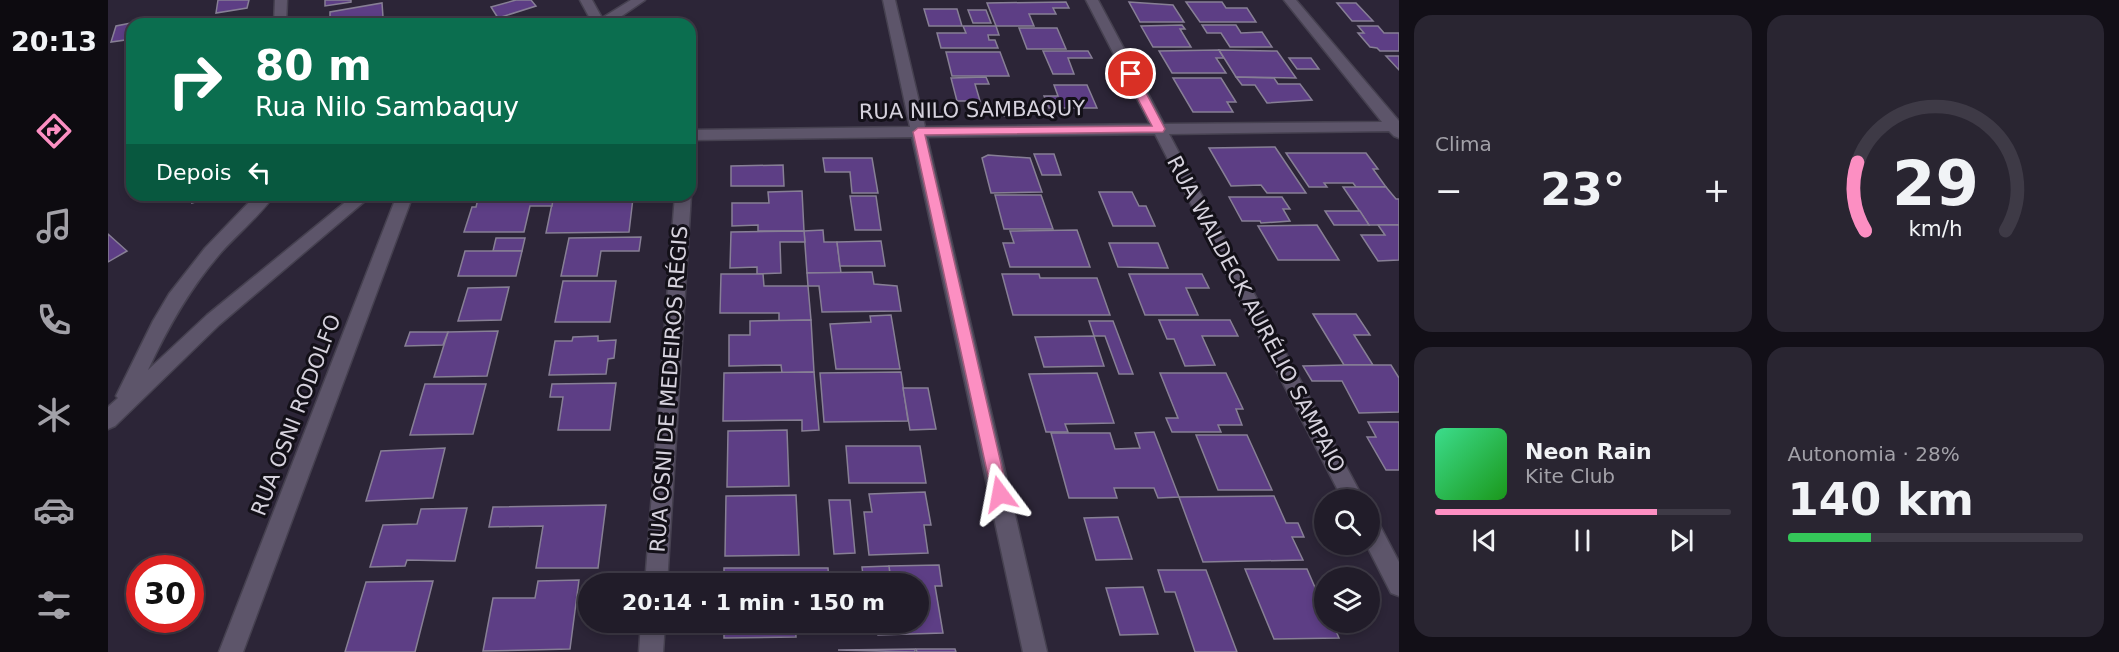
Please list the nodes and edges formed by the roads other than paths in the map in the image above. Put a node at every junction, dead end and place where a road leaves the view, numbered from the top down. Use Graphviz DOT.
graph roads {
  1 [pos="281,0"];
  2 [pos="586,0"];
  3 [pos="639,0"];
  4 [pos="889,0"];
  5 [pos="1092,0"];
  6 [pos="1290,0"];
  7 [pos="280,18"];
  8 [pos="596,18"];
  9 [pos="610,18"];
  10 [pos="1397,128"];
  11 [pos="1160,129"];
  12 [pos="918,132"];
  13 [pos="696,135"];
  14 [pos="260,201"];
  15 [pos="357,201"];
  16 [pos="403,201"];
  17 [pos="683,201"];
  18 [pos="122,405"];
  19 [pos="108,420"];
  20 [pos="1348,489"];
  21 [pos="1380,548"];
  22 [pos="657,573"];
  23 [pos="1399,585"];
  24 [pos="652,633"];
  25 [pos="231,652"];
  26 [pos="651,652"];
  27 [pos="1035,652"];
  1 -- 7 [label="street"];
  2 -- 8 [label="street"];
  3 -- 9 [label="street"];
  4 -- 12 [label="street"];
  5 -- 11 [label="street, RUA WALDECK AURÉLIO SAMPAIO"];
  6 -- 10 [label="street"];
  10 -- 11 [label="street, RUA NILO SAMBAQUY"];
  11 -- 12 [label="street, RUA NILO SAMBAQUY"];
  11 -- 20 [label="street, RUA WALDECK AURÉLIO SAMPAIO"];
  12 -- 13 [label="street, RUA NILO SAMBAQUY"];
  12 -- 27 [label="street"];
  14 -- 18 [label="street"];
  15 -- 18 [label="street"];
  16 -- 25 [label="street, RUA OSNI RODOLFO"];
  17 -- 22 [label="street, RUA OSNI DE MEDEIROS RÉGIS"];
  18 -- 19 [label="street"];
  21 -- 23 [label="street"];
  24 -- 26 [label="street"];
}
